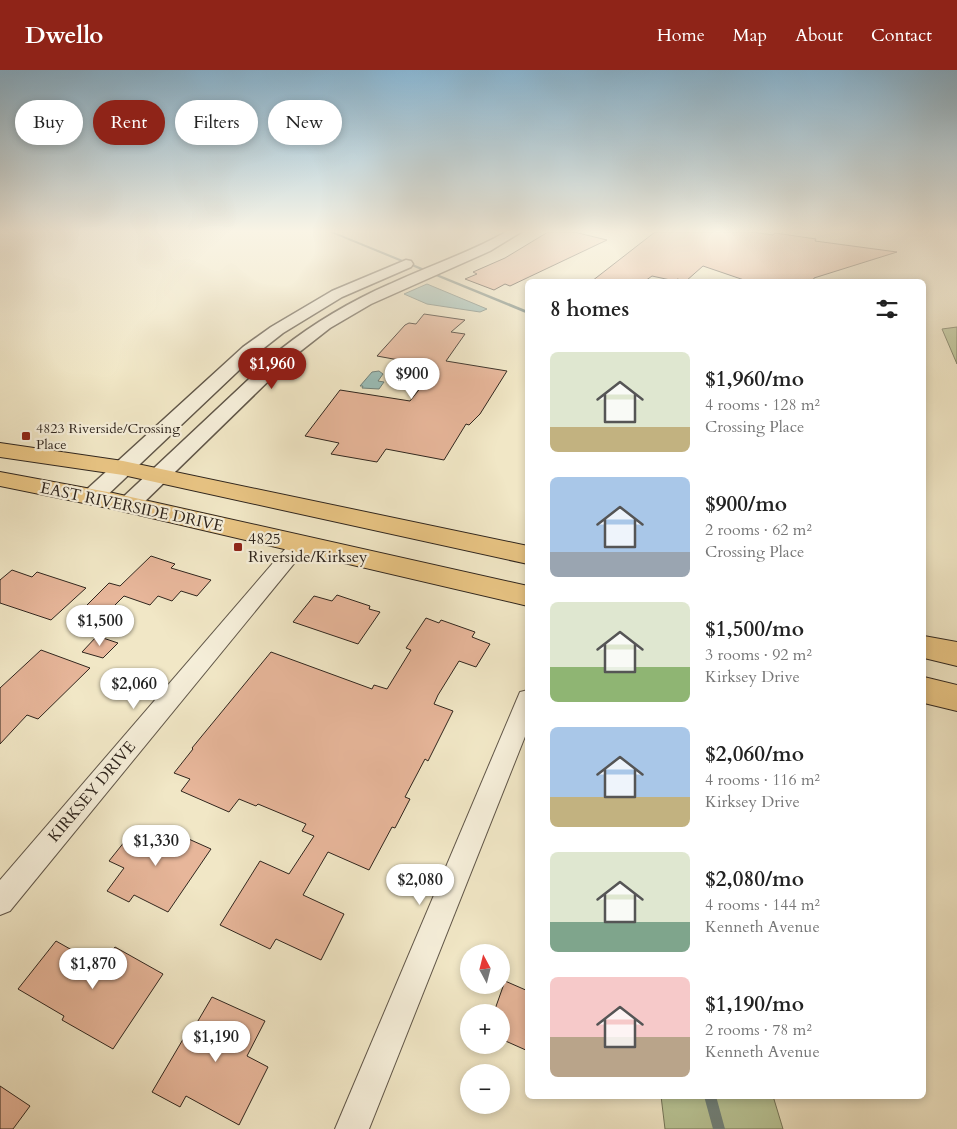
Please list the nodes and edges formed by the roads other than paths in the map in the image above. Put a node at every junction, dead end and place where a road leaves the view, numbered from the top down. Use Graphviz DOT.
graph roads {
  1 [pos="366,281"];
  2 [pos="397,281"];
  3 [pos="0,450"];
  4 [pos="123,468"];
  5 [pos="159,475"];
  6 [pos="0,479"];
  7 [pos="93,496"];
  8 [pos="129,504"];
  9 [pos="299,545"];
  10 [pos="525,554"];
  11 [pos="525,595"];
  12 [pos="926,647"];
  13 [pos="957,654"];
  14 [pos="926,690"];
  15 [pos="957,698"];
  16 [pos="525,706"];
  17 [pos="0,901"];
  18 [pos="352,1129"];
  1 -- 4 [label="street"];
  2 -- 5 [label="street"];
  3 -- 4 [label="main road, EAST RIVERSIDE DRIVE"];
  4 -- 5 [label="main road, EAST RIVERSIDE DRIVE"];
  4 -- 7 [label="street"];
  5 -- 8 [label="street"];
  5 -- 10 [label="main road, EAST RIVERSIDE DRIVE"];
  6 -- 7 [label="main road, EAST RIVERSIDE DRIVE"];
  7 -- 8 [label="main road, EAST RIVERSIDE DRIVE"];
  8 -- 9 [label="main road, EAST RIVERSIDE DRIVE"];
  9 -- 11 [label="main road, EAST RIVERSIDE DRIVE"];
  9 -- 17 [label="street, KIRKSEY DRIVE"];
  12 -- 13 [label="main road"];
  14 -- 15 [label="main road"];
  16 -- 18 [label="street"];
}
